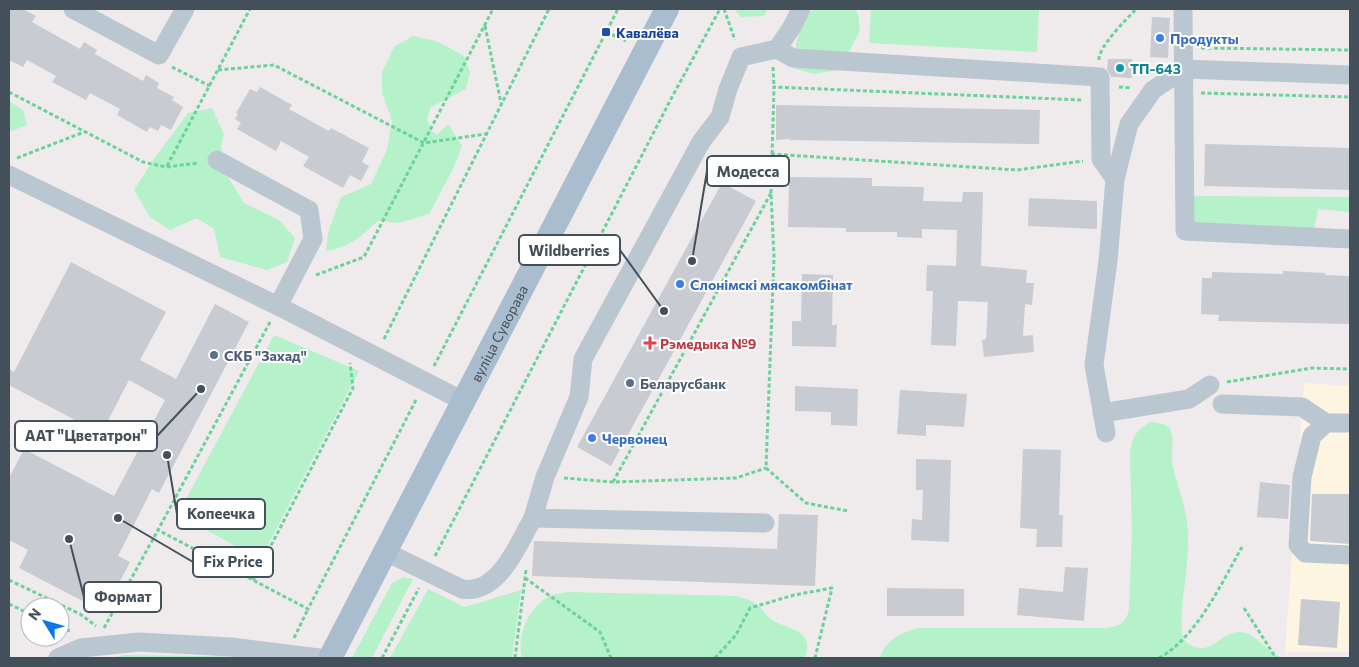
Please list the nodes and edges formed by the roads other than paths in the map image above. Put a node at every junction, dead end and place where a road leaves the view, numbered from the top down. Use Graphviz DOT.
graph roads {
  1 [pos="74,9"];
  2 [pos="184,9"];
  3 [pos="667,9"];
  4 [pos="801,9"];
  5 [pos="1183,9"];
  6 [pos="778,49"];
  7 [pos="1184,69"];
  8 [pos="1350,75"];
  9 [pos="216,160"];
  10 [pos="9,175"];
  11 [pos="1115,179"];
  12 [pos="1350,240"];
  13 [pos="278,306"];
  14 [pos="1210,385"];
  15 [pos="463,402"];
  16 [pos="1222,404"];
  17 [pos="1102,413"];
  18 [pos="1326,423"];
  19 [pos="1350,423"];
  20 [pos="1106,433"];
  21 [pos="533,518"];
  22 [pos="765,523"];
  23 [pos="386,552"];
  24 [pos="1350,555"];
  25 [pos="58,658"];
  26 [pos="319,658"];
  27 [pos="330,658"];
  1 -- 2 [label="lane"];
  3 -- 15 [label="main road, вуліца Суворава"];
  4 -- 6 [label="lane"];
  5 -- 7 [label="lane"];
  6 -- 11 [label="lane"];
  6 -- 21 [label="lane"];
  7 -- 8 [label="lane"];
  7 -- 11 [label="lane"];
  7 -- 12 [label="lane"];
  9 -- 13 [label="lane"];
  10 -- 13 [label="lane"];
  11 -- 17 [label="lane"];
  13 -- 15 [label="lane"];
  14 -- 17 [label="lane"];
  15 -- 23 [label="main road, вуліца Суворава"];
  16 -- 18 [label="lane"];
  17 -- 20 [label="lane"];
  18 -- 19 [label="lane"];
  18 -- 24 [label="lane"];
  21 -- 22 [label="lane"];
  21 -- 23 [label="lane"];
  23 -- 27 [label="main road, вуліца Суворава"];
  25 -- 26 [label="lane"];
}
